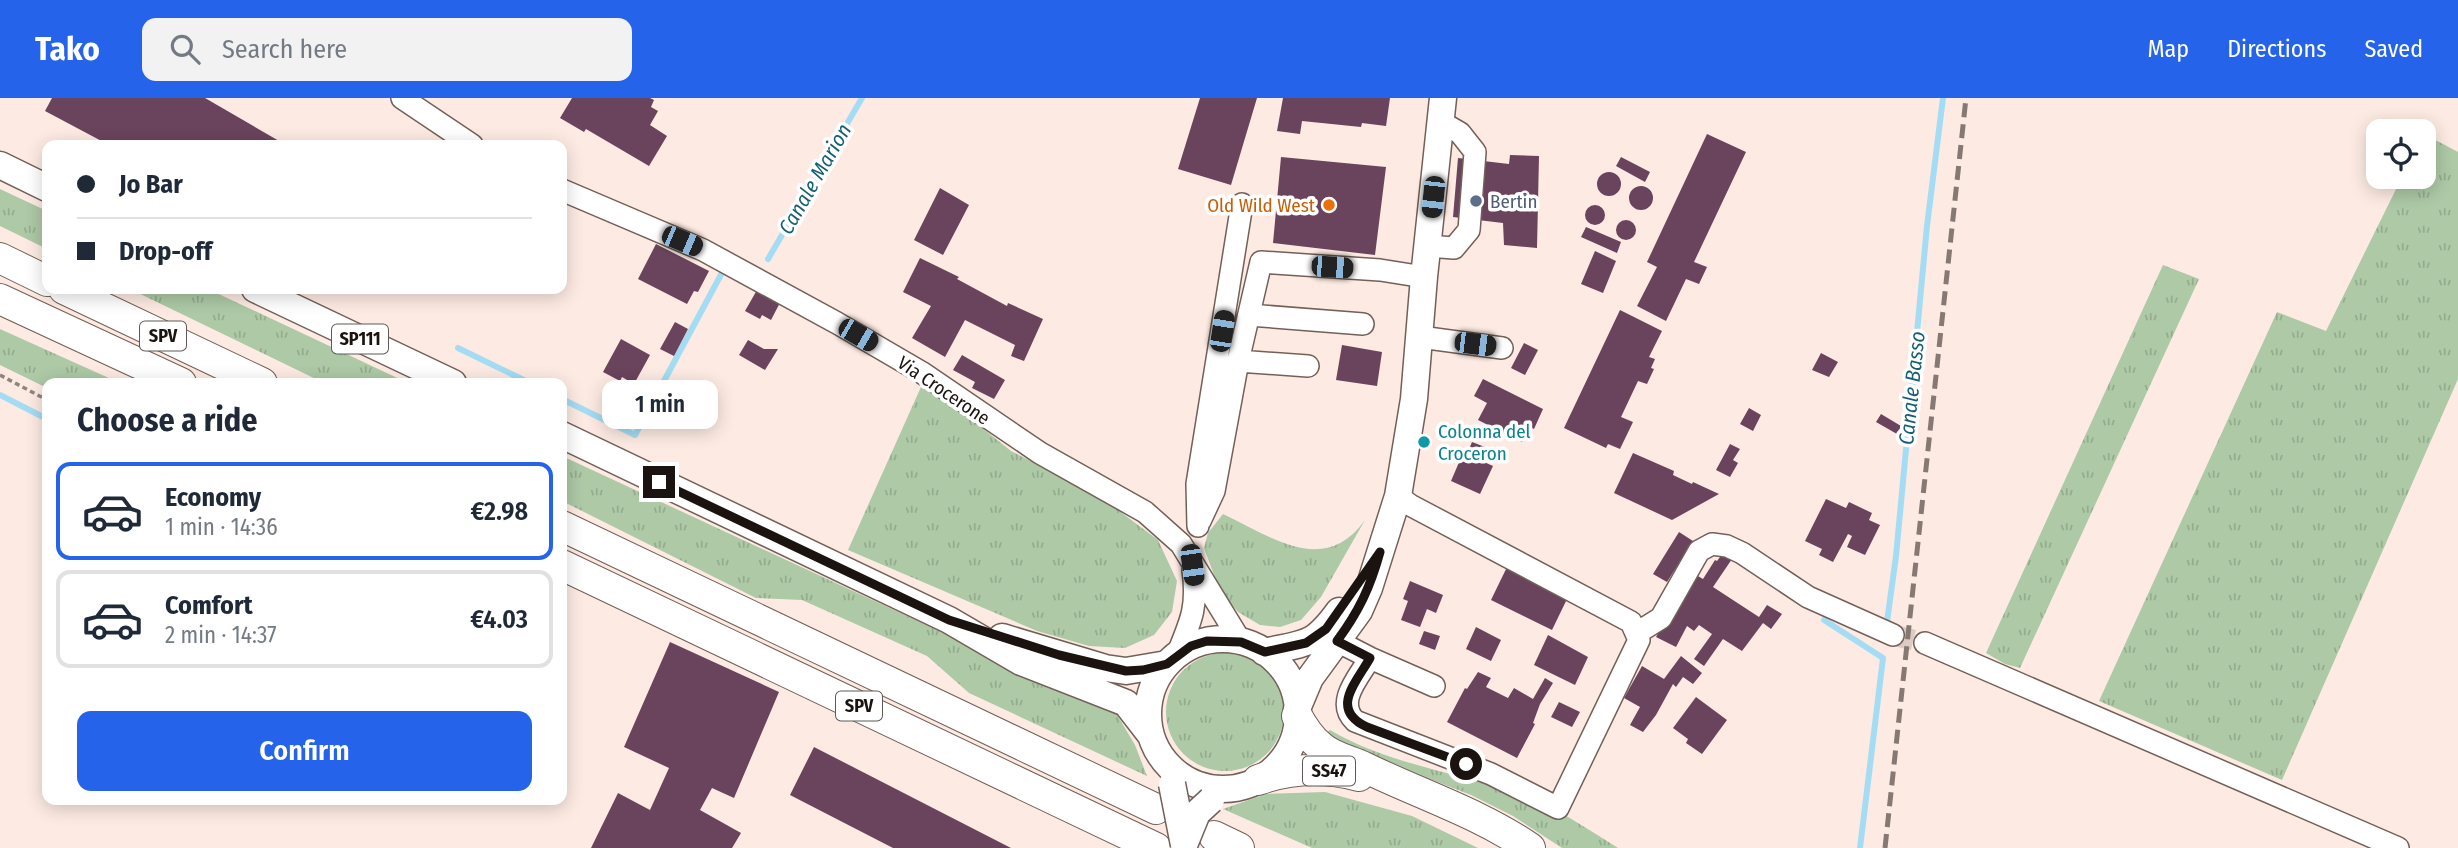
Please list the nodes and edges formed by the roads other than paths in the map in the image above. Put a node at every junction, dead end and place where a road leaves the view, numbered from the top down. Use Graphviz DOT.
graph roads {
  1 [pos="402,98"];
  2 [pos="1442,110"];
  3 [pos="465,140"];
  4 [pos="0,165"];
  5 [pos="42,186"];
  6 [pos="567,192"];
  7 [pos="1242,204"];
  8 [pos="1427,246"];
  9 [pos="0,258"];
  10 [pos="1424,277"];
  11 [pos="42,279"];
  12 [pos="75,294"];
  13 [pos="266,294"];
  14 [pos="0,299"];
  15 [pos="1249,314"];
  16 [pos="1363,324"];
  17 [pos="1420,337"];
  18 [pos="1502,348"];
  19 [pos="1238,360"];
  20 [pos="1308,366"];
  21 [pos="170,378"];
  22 [pos="251,378"];
  23 [pos="442,378"];
  24 [pos="567,437"];
  25 [pos="1398,496"];
  26 [pos="1198,526"];
  27 [pos="567,528"];
  28 [pos="1181,544"];
  29 [pos="1382,545"];
  30 [pos="1192,565"];
  31 [pos="567,567"];
  32 [pos="949,620"];
  33 [pos="1637,634"];
  34 [pos="1893,635"];
  35 [pos="1337,641"];
  36 [pos="1925,643"];
  37 [pos="1253,647"];
  38 [pos="1370,658"];
  39 [pos="1172,659"];
  40 [pos="1434,686"];
  41 [pos="1297,713"];
  42 [pos="1150,734"];
  43 [pos="1170,775"];
  44 [pos="1400,786"];
  45 [pos="1234,790"];
  46 [pos="1156,809"];
  47 [pos="1175,847"];
  48 [pos="1530,848"];
  49 [pos="2398,848"];
  1 -- 3 [label="street"];
  2 -- 8 [label="main road"];
  2 -- 8 [label="street"];
  4 -- 5 [label="main road"];
  6 -- 28 [label="street, Via Crocerone"];
  7 -- 26 [label="street"];
  8 -- 10 [label="main road"];
  9 -- 11 [label="highway"];
  10 -- 15 [label="street"];
  10 -- 17 [label="main road"];
  12 -- 22 [label="highway, SPV"];
  13 -- 23 [label="main road, SP111"];
  14 -- 21 [label="highway, SPV"];
  15 -- 16 [label="street"];
  15 -- 19 [label="street"];
  17 -- 18 [label="street"];
  17 -- 25 [label="main road"];
  19 -- 20 [label="street"];
  19 -- 26 [label="street"];
  24 -- 32 [label="main road"];
  25 -- 29 [label="main road"];
  25 -- 33 [label="street"];
  26 -- 28 [label="street"];
  27 -- 46 [label="highway, SPV"];
  28 -- 30 [label="street, Via Crocerone"];
  29 -- 35 [label="main road"];
  29 -- 37 [label="main road"];
  30 -- 37 [label="street, Via Crocerone"];
  30 -- 39 [label="street, Via Crocerone"];
  31 -- 47 [label="highway, SPV"];
  32 -- 39 [label="main road"];
  32 -- 42 [label="main road"];
  33 -- 34 [label="street"];
  33 -- 38 [label="street"];
  35 -- 38 [label="street"];
  35 -- 41 [label="main road"];
  36 -- 49 [label="street"];
  37 -- 39 [label="main road"];
  37 -- 41 [label="main road, SS47"];
  38 -- 40 [label="street"];
  39 -- 42 [label="main road, SS47"];
  41 -- 44 [label="highway, SS47"];
  41 -- 45 [label="main road, SS47"];
  42 -- 43 [label="main road, SS47"];
  43 -- 45 [label="main road, SS47"];
  43 -- 47 [label="main road, SS47, bridge"];
  44 -- 45 [label="highway, SS47"];
  44 -- 48 [label="highway, SS47"];
  45 -- 47 [label="main road, SS47, bridge"];
}
